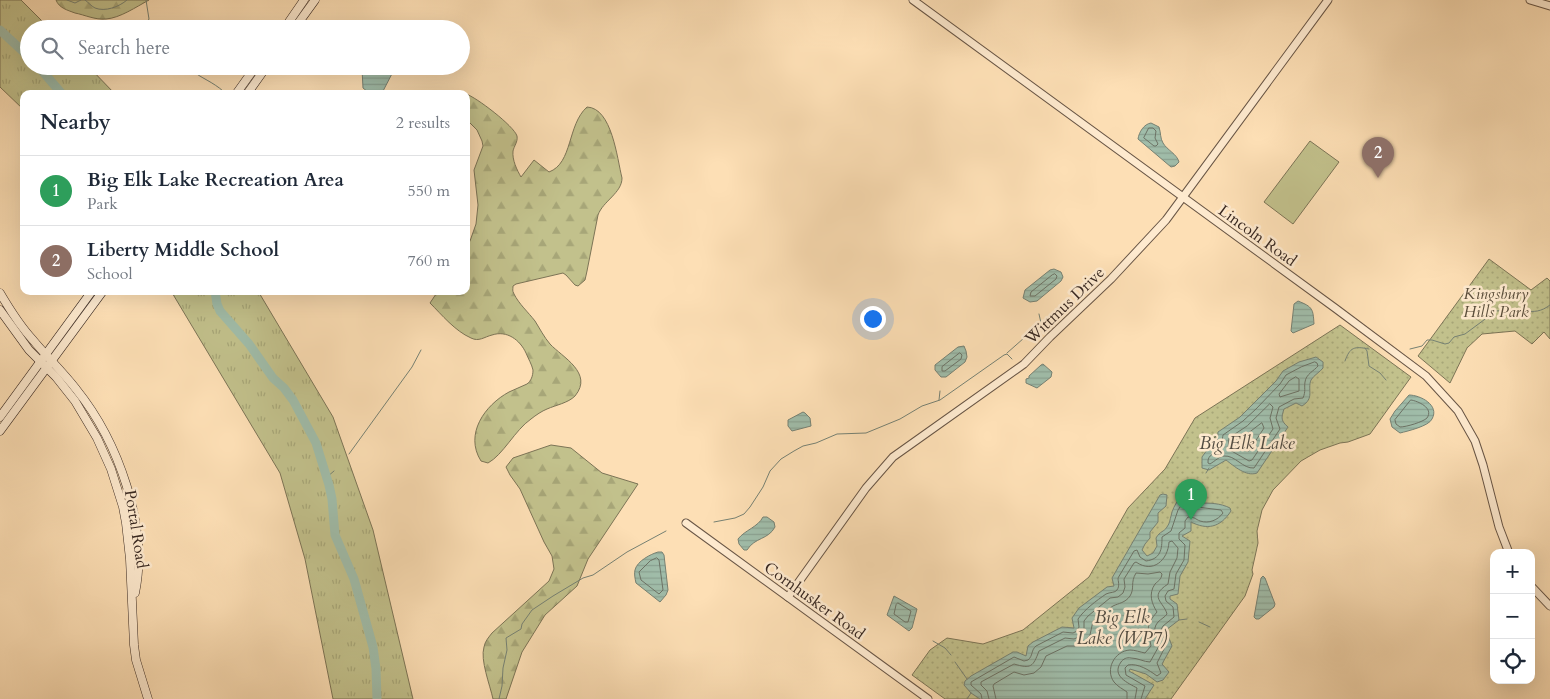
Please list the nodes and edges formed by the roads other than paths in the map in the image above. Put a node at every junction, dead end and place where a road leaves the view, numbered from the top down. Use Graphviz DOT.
graph roads {
  1 [pos="304,0"];
  2 [pos="315,0"];
  3 [pos="913,0"];
  4 [pos="1328,0"];
  5 [pos="1530,0"];
  6 [pos="1550,6"];
  7 [pos="290,20"];
  8 [pos="301,20"];
  9 [pos="250,75"];
  10 [pos="261,75"];
  11 [pos="239,90"];
  12 [pos="250,90"];
  13 [pos="1183,197"];
  14 [pos="0,293"];
  15 [pos="89,295"];
  16 [pos="100,295"];
  17 [pos="0,310"];
  18 [pos="46,355"];
  19 [pos="52,361"];
  20 [pos="40,362"];
  21 [pos="46,368"];
  22 [pos="0,417"];
  23 [pos="0,431"];
  24 [pos="686,523"];
  25 [pos="1507,549"];
  26 [pos="1535,590"];
  27 [pos="788,596"];
  28 [pos="132,605"];
  29 [pos="1550,606"];
  30 [pos="148,699"];
  31 [pos="928,699"];
  1 -- 7 [label="main road"];
  2 -- 8 [label="main road"];
  3 -- 13 [label="street, Lincoln Road"];
  4 -- 13 [label="street, Wittmus Drive"];
  5 -- 6 [label="street"];
  9 -- 11 [label="main road"];
  10 -- 12 [label="main road"];
  13 -- 25 [label="street, Lincoln Road"];
  13 -- 27 [label="street, Wittmus Drive"];
  14 -- 18 [label="main road, Portal Road"];
  15 -- 18 [label="main road"];
  16 -- 19 [label="main road"];
  17 -- 20 [label="main road, Portal Road"];
  18 -- 19 [label="main road, Portal Road"];
  18 -- 20 [label="main road"];
  19 -- 21 [label="main road"];
  19 -- 28 [label="main road, Portal Road"];
  20 -- 21 [label="main road, Portal Road"];
  20 -- 22 [label="main road"];
  21 -- 23 [label="main road"];
  21 -- 28 [label="main road, Portal Road"];
  24 -- 27 [label="street, Cornhusker Road"];
  26 -- 29 [label="street"];
  27 -- 31 [label="street, Cornhusker Road"];
  28 -- 30 [label="main road, Portal Road"];
}
